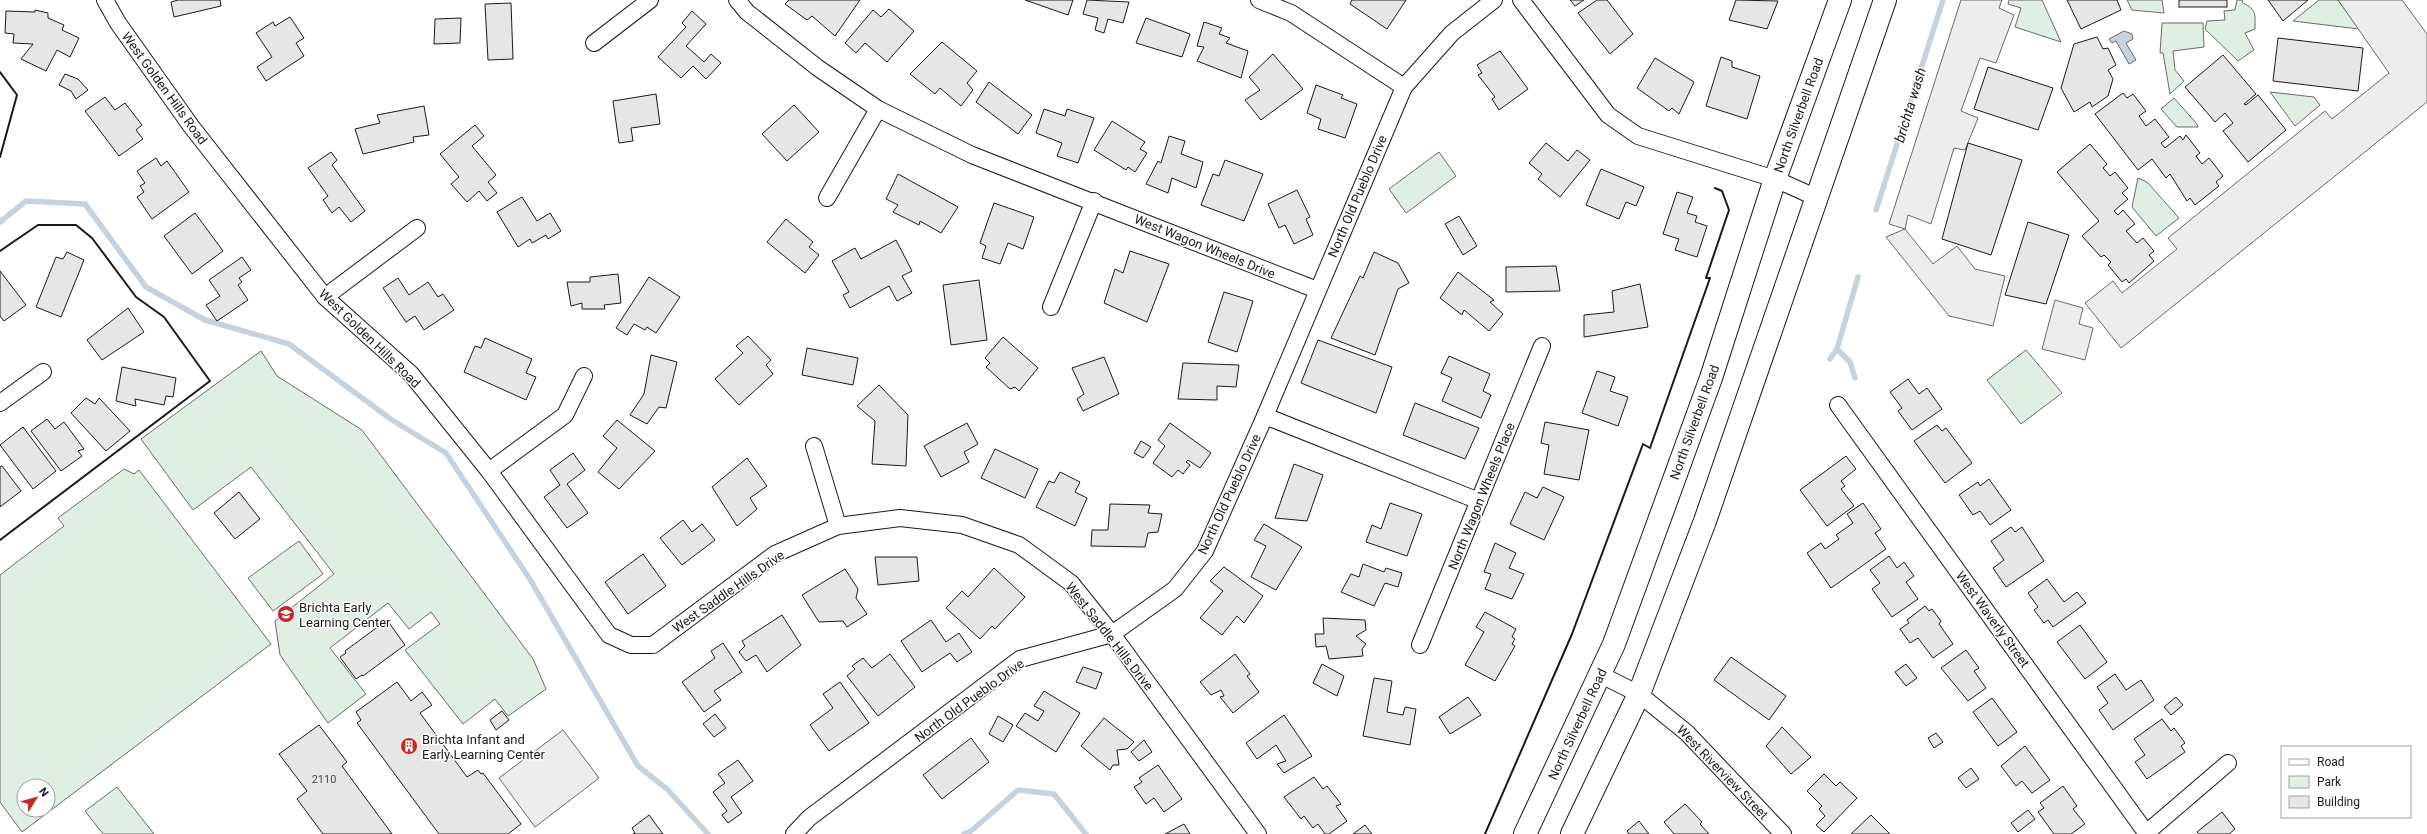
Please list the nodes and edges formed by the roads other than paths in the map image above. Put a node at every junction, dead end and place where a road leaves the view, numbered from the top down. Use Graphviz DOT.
graph roads {
  1 [pos="105,0"];
  2 [pos="650,0"];
  3 [pos="737,0"];
  4 [pos="1260,0"];
  5 [pos="1494,0"];
  6 [pos="1521,0"];
  7 [pos="1840,0"];
  8 [pos="1885,0"];
  9 [pos="594,43"];
  10 [pos="1404,87"];
  11 [pos="878,108"];
  12 [pos="1775,179"];
  13 [pos="1815,197"];
  14 [pos="827,198"];
  15 [pos="1094,201"];
  16 [pos="418,228"];
  17 [pos="1317,290"];
  18 [pos="325,297"];
  19 [pos="1051,307"];
  20 [pos="1542,346"];
  21 [pos="43,372"];
  22 [pos="584,376"];
  23 [pos="0,404"];
  24 [pos="1838,405"];
  25 [pos="1265,416"];
  26 [pos="814,446"];
  27 [pos="489,471"];
  28 [pos="1479,501"];
  29 [pos="838,526"];
  30 [pos="1112,634"];
  31 [pos="631,645"];
  32 [pos="1420,645"];
  33 [pos="1601,675"];
  34 [pos="1639,694"];
  35 [pos="2228,763"];
  36 [pos="794,834"];
  37 [pos="1258,834"];
  38 [pos="1525,834"];
  39 [pos="1572,834"];
  40 [pos="1783,834"];
  41 [pos="2146,834"];
  1 -- 18 [label="street, West Golden Hills Road"];
  2 -- 9 [label="street"];
  3 -- 11 [label="street, West Wagon Wheels Drive"];
  4 -- 10 [label="street"];
  5 -- 10 [label="street, North Old Pueblo Drive"];
  6 -- 12 [label="street"];
  7 -- 12 [label="main road, North Silverbell Road"];
  8 -- 13 [label="main road"];
  10 -- 17 [label="street, North Old Pueblo Drive"];
  11 -- 14 [label="street"];
  11 -- 15 [label="street, West Wagon Wheels Drive"];
  12 -- 13 [label="street"];
  12 -- 33 [label="main road, North Silverbell Road"];
  13 -- 34 [label="main road"];
  15 -- 17 [label="street, West Wagon Wheels Drive"];
  15 -- 19 [label="street"];
  16 -- 18 [label="street"];
  17 -- 25 [label="street, North Old Pueblo Drive"];
  18 -- 27 [label="street, West Golden Hills Road"];
  20 -- 28 [label="street, North Wagon Wheels Place"];
  21 -- 23 [label="street"];
  22 -- 27 [label="street"];
  24 -- 41 [label="street, West Waverly Street"];
  25 -- 28 [label="street"];
  25 -- 30 [label="street, North Old Pueblo Drive"];
  26 -- 29 [label="street"];
  27 -- 31 [label="street, West Golden Hills Road"];
  28 -- 32 [label="street, North Wagon Wheels Place"];
  29 -- 30 [label="street, West Saddle Hills Drive"];
  29 -- 31 [label="street, West Saddle Hills Drive"];
  30 -- 36 [label="street, North Old Pueblo Drive"];
  30 -- 37 [label="street, West Saddle Hills Drive"];
  33 -- 34 [label="street, West Riverview Street"];
  33 -- 38 [label="main road, North Silverbell Road"];
  34 -- 39 [label="main road"];
  34 -- 40 [label="street, West Riverview Street"];
  35 -- 41 [label="street"];
}
